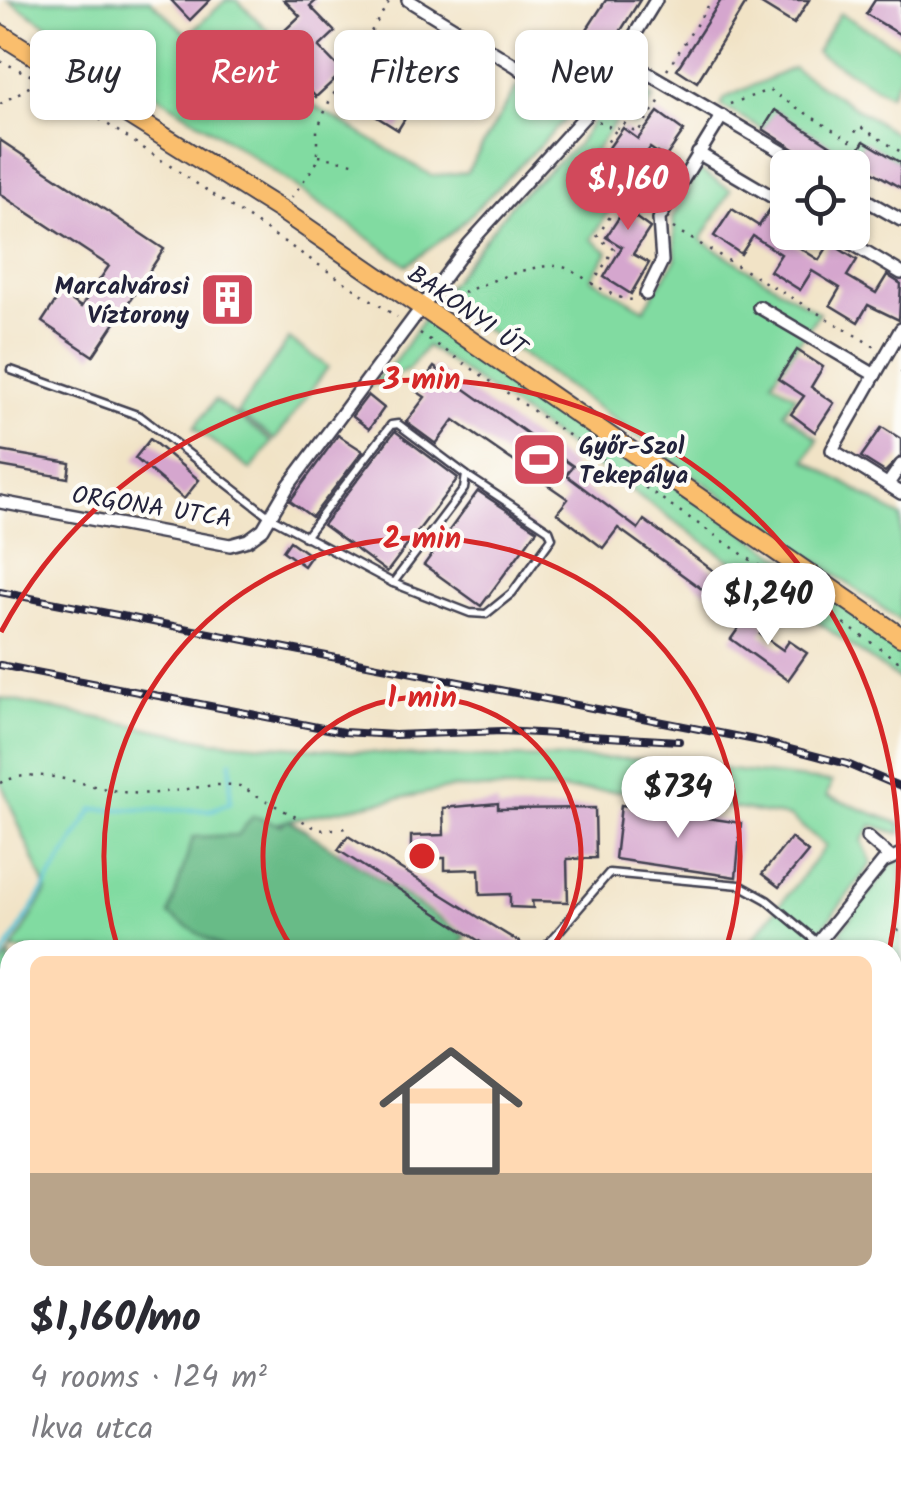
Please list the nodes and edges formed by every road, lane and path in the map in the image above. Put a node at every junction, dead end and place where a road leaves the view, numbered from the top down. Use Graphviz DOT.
graph roads {
  1 [pos="390,0"];
  2 [pos="408,0"];
  3 [pos="656,0"];
  4 [pos="712,0"];
  5 [pos="638,30"];
  6 [pos="0,34"];
  7 [pos="0,61"];
  8 [pos="515,65"];
  9 [pos="648,73"];
  10 [pos="30,75"];
  11 [pos="664,83"];
  12 [pos="30,86"];
  13 [pos="0,104"];
  14 [pos="722,116"];
  15 [pos="101,120"];
  16 [pos="582,120"];
  17 [pos="595,120"];
  18 [pos="616,130"];
  19 [pos="780,150"];
  20 [pos="901,152"];
  21 [pos="698,153"];
  22 [pos="317,156"];
  23 [pos="353,163"];
  24 [pos="770,195"];
  25 [pos="870,202"];
  26 [pos="284,212"];
  27 [pos="659,219"];
  28 [pos="901,220"];
  29 [pos="862,250"];
  30 [pos="901,273"];
  31 [pos="592,285"];
  32 [pos="646,294"];
  33 [pos="758,306"];
  34 [pos="422,310"];
  35 [pos="411,326"];
  36 [pos="901,329"];
  37 [pos="887,354"];
  38 [pos="11,370"];
  39 [pos="875,375"];
  40 [pos="901,464"];
  41 [pos="466,475"];
  42 [pos="888,484"];
  43 [pos="901,493"];
  44 [pos="0,502"];
  45 [pos="270,517"];
  46 [pos="305,538"];
  47 [pos="393,583"];
  48 [pos="901,637"];
  49 [pos="901,663"];
  50 [pos="0,783"];
  51 [pos="350,828"];
  52 [pos="867,837"];
  53 [pos="896,855"];
  54 [pos="552,940"];
  55 [pos="808,940"];
  56 [pos="821,940"];
  1 -- 22 [label="path"];
  2 -- 8 [label="street"];
  3 -- 5 [label="street, ORGONA UTCA"];
  4 -- 11 [label="path"];
  6 -- 26 [label="main road, BAKONYI ÚT"];
  7 -- 10 [label="path"];
  9 -- 11 [label="street"];
  11 -- 14 [label="street"];
  11 -- 18 [label="path"];
  12 -- 13 [label="path"];
  14 -- 19 [label="street"];
  14 -- 20 [label="path"];
  14 -- 21 [label="street"];
  15 -- 35 [label="path"];
  16 -- 34 [label="street, ORGONA UTCA"];
  17 -- 18 [label="path"];
  18 -- 31 [label="path"];
  21 -- 24 [label="street"];
  21 -- 27 [label="street"];
  22 -- 23 [label="path"];
  22 -- 26 [label="path"];
  25 -- 28 [label="street"];
  26 -- 34 [label="main road, BAKONYI ÚT"];
  27 -- 32 [label="street"];
  27 -- 37 [label="path"];
  29 -- 30 [label="street"];
  31 -- 32 [label="path"];
  31 -- 34 [label="path"];
  33 -- 39 [label="street"];
  34 -- 35 [label="street, ORGONA UTCA"];
  34 -- 48 [label="main road, BAKONYI ÚT"];
  35 -- 45 [label="street, ORGONA UTCA"];
  35 -- 49 [label="path"];
  36 -- 37 [label="street"];
  37 -- 39 [label="street"];
  38 -- 45 [label="lane"];
  39 -- 42 [label="street"];
  40 -- 42 [label="street"];
  41 -- 46 [label="lane"];
  41 -- 47 [label="lane"];
  41 -- 47 [label="lane"];
  42 -- 43 [label="street"];
  44 -- 45 [label="street, ORGONA UTCA"];
  45 -- 46 [label="lane"];
  46 -- 47 [label="lane"];
  50 -- 51 [label="path"];
  52 -- 53 [label="street"];
  53 -- 56 [label="street"];
  54 -- 55 [label="lane"];
}
